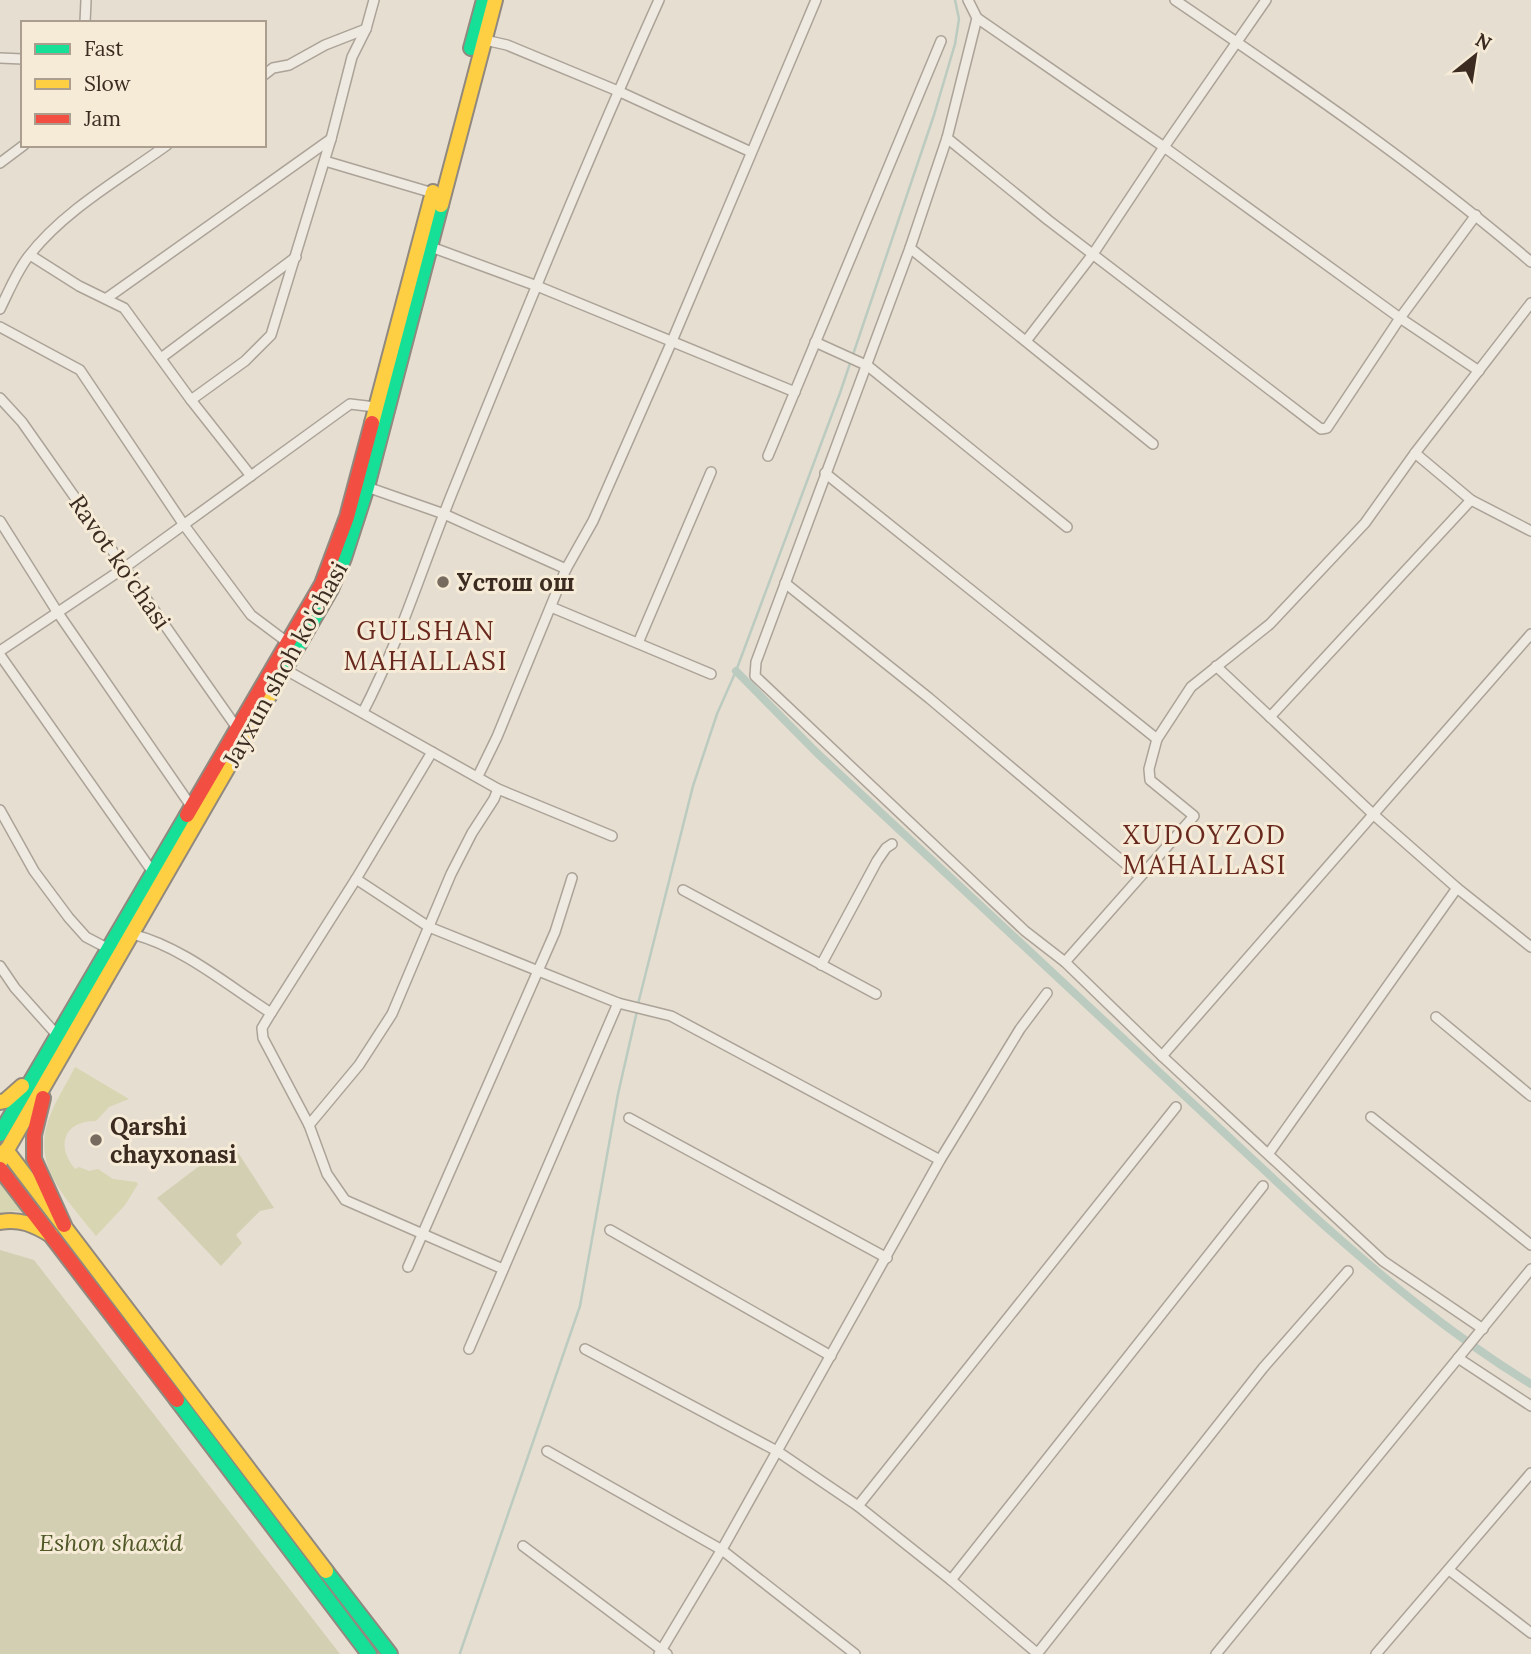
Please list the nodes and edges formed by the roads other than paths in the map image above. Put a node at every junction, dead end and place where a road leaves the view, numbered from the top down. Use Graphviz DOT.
graph roads {
  1 [pos="86,0"];
  2 [pos="374,0"];
  3 [pos="484,0"];
  4 [pos="495,0"];
  5 [pos="659,0"];
  6 [pos="816,0"];
  7 [pos="968,0"];
  8 [pos="1175,0"];
  9 [pos="1266,0"];
  10 [pos="977,18"];
  11 [pos="85,21"];
  12 [pos="366,29"];
  13 [pos="485,40"];
  14 [pos="941,41"];
  15 [pos="1237,42"];
  16 [pos="0,58"];
  17 [pos="21,59"];
  18 [pos="269,68"];
  19 [pos="618,91"];
  20 [pos="947,138"];
  21 [pos="331,139"];
  22 [pos="21,147"];
  23 [pos="164,147"];
  24 [pos="1164,147"];
  25 [pos="751,152"];
  26 [pos="324,161"];
  27 [pos="0,163"];
  28 [pos="433,193"];
  29 [pos="1476,215"];
  30 [pos="431,247"];
  31 [pos="910,248"];
  32 [pos="1093,254"];
  33 [pos="30,255"];
  34 [pos="296,257"];
  35 [pos="1531,262"];
  36 [pos="537,286"];
  37 [pos="107,298"];
  38 [pos="1531,303"];
  39 [pos="0,309"];
  40 [pos="1400,318"];
  41 [pos="0,327"];
  42 [pos="672,341"];
  43 [pos="1026,341"];
  44 [pos="815,342"];
  45 [pos="161,358"];
  46 [pos="864,364"];
  47 [pos="1479,371"];
  48 [pos="795,392"];
  49 [pos="0,398"];
  50 [pos="191,400"];
  51 [pos="375,407"];
  52 [pos="1153,444"];
  53 [pos="1415,453"];
  54 [pos="768,456"];
  55 [pos="711,472"];
  56 [pos="825,473"];
  57 [pos="251,476"];
  58 [pos="367,487"];
  59 [pos="1471,500"];
  60 [pos="444,514"];
  61 [pos="0,521"];
  62 [pos="184,525"];
  63 [pos="1067,527"];
  64 [pos="1531,530"];
  65 [pos="124,568"];
  66 [pos="566,569"];
  67 [pos="785,583"];
  68 [pos="551,607"];
  69 [pos="58,613"];
  70 [pos="1531,634"];
  71 [pos="287,642"];
  72 [pos="638,643"];
  73 [pos="0,653"];
  74 [pos="1216,666"];
  75 [pos="286,670"];
  76 [pos="711,674"];
  77 [pos="363,712"];
  78 [pos="1270,717"];
  79 [pos="237,728"];
  80 [pos="1157,739"];
  81 [pos="432,752"];
  82 [pos="478,776"];
  83 [pos="498,789"];
  84 [pos="191,806"];
  85 [pos="0,810"];
  86 [pos="1374,815"];
  87 [pos="612,836"];
  88 [pos="892,844"];
  89 [pos="152,871"];
  90 [pos="1140,876"];
  91 [pos="572,878"];
  92 [pos="356,880"];
  93 [pos="1457,888"];
  94 [pos="683,890"];
  95 [pos="429,927"];
  96 [pos="132,934"];
  97 [pos="1531,947"];
  98 [pos="107,948"];
  99 [pos="1065,962"];
  100 [pos="821,965"];
  101 [pos="0,966"];
  102 [pos="538,972"];
  103 [pos="1047,993"];
  104 [pos="876,994"];
  105 [pos="618,1003"];
  106 [pos="271,1013"];
  107 [pos="1436,1017"];
  108 [pos="57,1035"];
  109 [pos="1162,1056"];
  110 [pos="43,1073"];
  111 [pos="1531,1096"];
  112 [pos="0,1102"];
  113 [pos="1175,1107"];
  114 [pos="1371,1117"];
  115 [pos="629,1118"];
  116 [pos="309,1125"];
  117 [pos="0,1134"];
  118 [pos="1269,1153"];
  119 [pos="3,1156"];
  120 [pos="940,1160"];
  121 [pos="0,1168"];
  122 [pos="1263,1186"];
  123 [pos="0,1222"];
  124 [pos="64,1225"];
  125 [pos="610,1230"];
  126 [pos="423,1234"];
  127 [pos="51,1235"];
  128 [pos="1531,1245"];
  129 [pos="887,1258"];
  130 [pos="408,1267"];
  131 [pos="503,1269"];
  132 [pos="1531,1269"];
  133 [pos="1348,1271"];
  134 [pos="1483,1329"];
  135 [pos="469,1349"];
  136 [pos="585,1349"];
  137 [pos="831,1356"];
  138 [pos="1458,1358"];
  139 [pos="1531,1406"];
  140 [pos="547,1451"];
  141 [pos="777,1451"];
  142 [pos="1531,1473"];
  143 [pos="858,1506"];
  144 [pos="523,1546"];
  145 [pos="722,1550"];
  146 [pos="1449,1570"];
  147 [pos="951,1580"];
  148 [pos="1531,1633"];
  149 [pos="662,1652"];
  150 [pos="369,1654"];
  151 [pos="390,1654"];
  152 [pos="855,1654"];
  153 [pos="1037,1654"];
  154 [pos="1216,1654"];
  155 [pos="1376,1654"];
  1 -- 11 [label="street"];
  2 -- 12 [label="street"];
  3 -- 28 [label="main road, Jayxun shoh ko'chasi"];
  4 -- 13 [label="main road, Jayxun shoh ko'chasi"];
  5 -- 19 [label="street"];
  6 -- 25 [label="street"];
  7 -- 10 [label="street"];
  8 -- 15 [label="street"];
  9 -- 15 [label="street"];
  10 -- 20 [label="street"];
  10 -- 24 [label="street"];
  12 -- 18 [label="street"];
  12 -- 21 [label="street"];
  13 -- 19 [label="street"];
  13 -- 30 [label="main road, Jayxun shoh ko'chasi"];
  14 -- 44 [label="street"];
  15 -- 24 [label="street"];
  15 -- 29 [label="street"];
  16 -- 17 [label="street"];
  19 -- 25 [label="street"];
  19 -- 36 [label="street"];
  20 -- 31 [label="street"];
  20 -- 32 [label="street"];
  21 -- 26 [label="street"];
  21 -- 37 [label="street"];
  22 -- 27 [label="street"];
  23 -- 33 [label="street"];
  24 -- 32 [label="street"];
  24 -- 40 [label="street"];
  25 -- 42 [label="street"];
  26 -- 28 [label="street"];
  26 -- 34 [label="street"];
  28 -- 51 [label="main road, Jayxun shoh ko'chasi"];
  29 -- 35 [label="street"];
  29 -- 40 [label="street"];
  30 -- 36 [label="street"];
  30 -- 58 [label="main road, Jayxun shoh ko'chasi"];
  31 -- 43 [label="street"];
  31 -- 46 [label="street"];
  32 -- 40 [label="street"];
  32 -- 43 [label="street"];
  33 -- 37 [label="street"];
  33 -- 39 [label="street"];
  34 -- 45 [label="street"];
  34 -- 50 [label="street"];
  36 -- 42 [label="street"];
  36 -- 60 [label="street"];
  37 -- 45 [label="street"];
  38 -- 47 [label="street"];
  40 -- 47 [label="street"];
  41 -- 62 [label="street"];
  42 -- 48 [label="street"];
  42 -- 66 [label="street"];
  43 -- 52 [label="street"];
  44 -- 46 [label="street"];
  44 -- 48 [label="street"];
  45 -- 50 [label="street"];
  46 -- 56 [label="street"];
  46 -- 63 [label="street"];
  47 -- 53 [label="street"];
  48 -- 54 [label="street"];
  49 -- 65 [label="street, Ravot ko'chasi"];
  50 -- 57 [label="street"];
  51 -- 57 [label="street"];
  51 -- 71 [label="main road, Jayxun shoh ko'chasi"];
  53 -- 59 [label="street"];
  53 -- 74 [label="street"];
  55 -- 72 [label="street"];
  56 -- 67 [label="street"];
  56 -- 80 [label="street"];
  57 -- 62 [label="street"];
  58 -- 60 [label="street"];
  58 -- 75 [label="main road, Jayxun shoh ko'chasi"];
  59 -- 64 [label="street"];
  59 -- 78 [label="street"];
  60 -- 66 [label="street"];
  60 -- 77 [label="street"];
  61 -- 69 [label="street"];
  62 -- 65 [label="street"];
  62 -- 71 [label="street"];
  65 -- 69 [label="street"];
  65 -- 79 [label="street, Ravot ko'chasi"];
  66 -- 68 [label="street"];
  67 -- 90 [label="street"];
  67 -- 99 [label="street"];
  68 -- 72 [label="street"];
  68 -- 82 [label="street"];
  69 -- 73 [label="street"];
  69 -- 84 [label="street"];
  70 -- 86 [label="street"];
  71 -- 79 [label="main road, Jayxun shoh ko'chasi"];
  72 -- 76 [label="street"];
  73 -- 89 [label="street"];
  74 -- 78 [label="street"];
  74 -- 80 [label="street"];
  75 -- 77 [label="street"];
  75 -- 96 [label="main road, Jayxun shoh ko'chasi"];
  77 -- 81 [label="street"];
  78 -- 86 [label="street"];
  79 -- 84 [label="main road, Jayxun shoh ko'chasi"];
  80 -- 90 [label="street"];
  81 -- 82 [label="street"];
  81 -- 92 [label="street"];
  82 -- 83 [label="street"];
  83 -- 87 [label="street"];
  83 -- 95 [label="street"];
  84 -- 89 [label="main road, Jayxun shoh ko'chasi"];
  85 -- 98 [label="street"];
  86 -- 93 [label="street"];
  86 -- 109 [label="street"];
  88 -- 100 [label="street"];
  89 -- 98 [label="main road, Jayxun shoh ko'chasi"];
  90 -- 99 [label="street"];
  91 -- 102 [label="street"];
  92 -- 95 [label="street"];
  92 -- 106 [label="street"];
  93 -- 97 [label="street"];
  93 -- 118 [label="street"];
  94 -- 100 [label="street"];
  95 -- 102 [label="street"];
  95 -- 116 [label="street"];
  96 -- 106 [label="street"];
  96 -- 110 [label="main road, Jayxun shoh ko'chasi"];
  98 -- 108 [label="main road, Jayxun shoh ko'chasi"];
  99 -- 109 [label="street"];
  100 -- 104 [label="street"];
  101 -- 108 [label="street"];
  102 -- 105 [label="street"];
  102 -- 126 [label="street"];
  103 -- 120 [label="street"];
  105 -- 120 [label="street"];
  105 -- 131 [label="street"];
  106 -- 116 [label="street"];
  107 -- 111 [label="street"];
  108 -- 110 [label="main road, Jayxun shoh ko'chasi"];
  109 -- 118 [label="street"];
  110 -- 112 [label="main road"];
  110 -- 117 [label="main road, Jayxun shoh ko'chasi"];
  110 -- 119 [label="main road, Jayxun shoh ko'chasi"];
  110 -- 124 [label="main road"];
  113 -- 143 [label="street"];
  114 -- 128 [label="street"];
  115 -- 129 [label="street"];
  116 -- 126 [label="street"];
  118 -- 134 [label="street"];
  119 -- 124 [label="main road"];
  120 -- 129 [label="street"];
  121 -- 127 [label="main road"];
  122 -- 147 [label="street"];
  123 -- 127 [label="main road"];
  124 -- 151 [label="main road"];
  125 -- 137 [label="street"];
  126 -- 130 [label="street"];
  126 -- 131 [label="street"];
  127 -- 150 [label="main road"];
  129 -- 137 [label="street"];
  131 -- 135 [label="street"];
  132 -- 134 [label="street"];
  133 -- 153 [label="street"];
  134 -- 138 [label="street"];
  136 -- 141 [label="street"];
  137 -- 141 [label="street"];
  138 -- 139 [label="street"];
  138 -- 154 [label="street"];
  140 -- 145 [label="street"];
  141 -- 143 [label="street"];
  141 -- 145 [label="street"];
  142 -- 146 [label="street"];
  143 -- 147 [label="street"];
  144 -- 149 [label="street"];
  145 -- 149 [label="street"];
  145 -- 152 [label="street"];
  146 -- 148 [label="street"];
  146 -- 155 [label="street"];
  147 -- 153 [label="street"];
}
